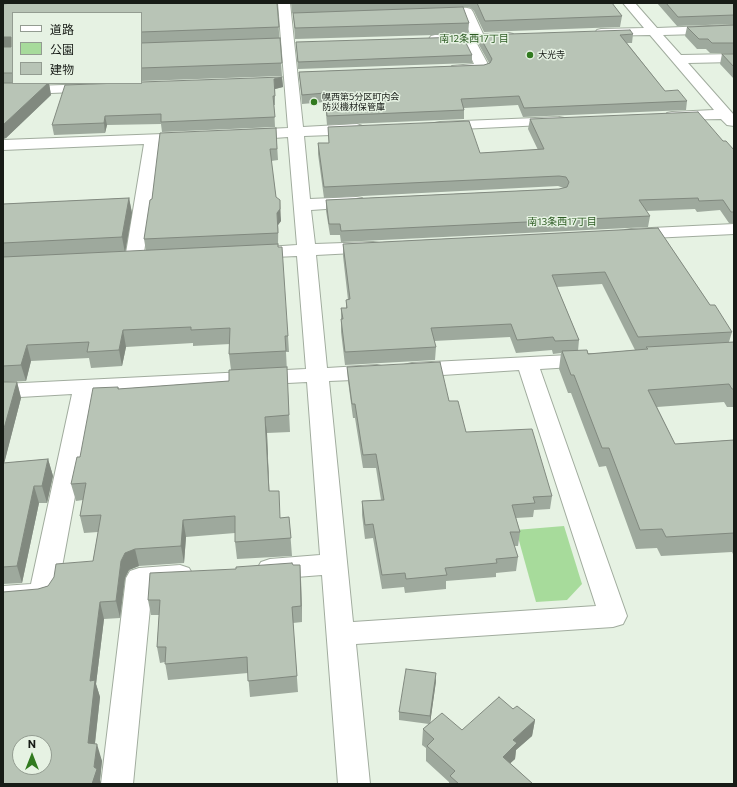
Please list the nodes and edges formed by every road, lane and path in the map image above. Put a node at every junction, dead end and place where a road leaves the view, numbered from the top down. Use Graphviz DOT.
graph roads {
  1 [pos="284,3"];
  2 [pos="629,3"];
  3 [pos="420,14"];
  4 [pos="734,29"];
  5 [pos="654,31"];
  6 [pos="586,34"];
  7 [pos="525,36"];
  8 [pos="473,38"];
  9 [pos="422,40"];
  10 [pos="734,58"];
  11 [pos="678,60"];
  12 [pos="444,69"];
  13 [pos="84,86"];
  14 [pos="107,88"];
  15 [pos="3,92"];
  16 [pos="656,117"];
  17 [pos="730,118"];
  18 [pos="577,120"];
  19 [pos="427,126"];
  20 [pos="372,129"];
  21 [pos="296,133"];
  22 [pos="232,136"];
  23 [pos="208,137"];
  24 [pos="153,139"];
  25 [pos="3,145"];
  26 [pos="371,202"];
  27 [pos="303,205"];
  28 [pos="734,229"];
  29 [pos="615,235"];
  30 [pos="386,247"];
  31 [pos="307,250"];
  32 [pos="236,254"];
  33 [pos="134,259"];
  34 [pos="607,359"];
  35 [pos="528,364"];
  36 [pos="318,375"];
  37 [pos="84,386"];
  38 [pos="3,391"];
  39 [pos="335,564"];
  40 [pos="249,571"];
  41 [pos="202,574"];
  42 [pos="3,597"];
  43 [pos="341,634"];
  44 [pos="117,784"];
  45 [pos="354,784"];
  1 -- 21 [label="street"];
  2 -- 5 [label="street"];
  3 -- 8 [label="street"];
  4 -- 5 [label="street"];
  5 -- 6 [label="street"];
  5 -- 11 [label="street"];
  7 -- 8 [label="street"];
  8 -- 9 [label="street"];
  8 -- 12 [label="street"];
  10 -- 11 [label="street"];
  11 -- 17 [label="street"];
  13 -- 14 [label="street"];
  13 -- 15 [label="street"];
  16 -- 17 [label="street"];
  18 -- 19 [label="street"];
  20 -- 21 [label="street"];
  21 -- 22 [label="street"];
  21 -- 27 [label="street"];
  23 -- 24 [label="street"];
  24 -- 25 [label="street"];
  24 -- 33 [label="street"];
  26 -- 27 [label="street"];
  27 -- 31 [label="street"];
  28 -- 29 [label="street"];
  30 -- 31 [label="street"];
  31 -- 32 [label="street"];
  31 -- 36 [label="street"];
  34 -- 35 [label="street"];
  35 -- 36 [label="street"];
  35 -- 43 [label="street"];
  36 -- 37 [label="street"];
  36 -- 39 [label="street"];
  37 -- 38 [label="street"];
  37 -- 42 [label="street"];
  39 -- 40 [label="street"];
  39 -- 43 [label="street"];
  41 -- 44 [label="street"];
  43 -- 45 [label="street"];
}
